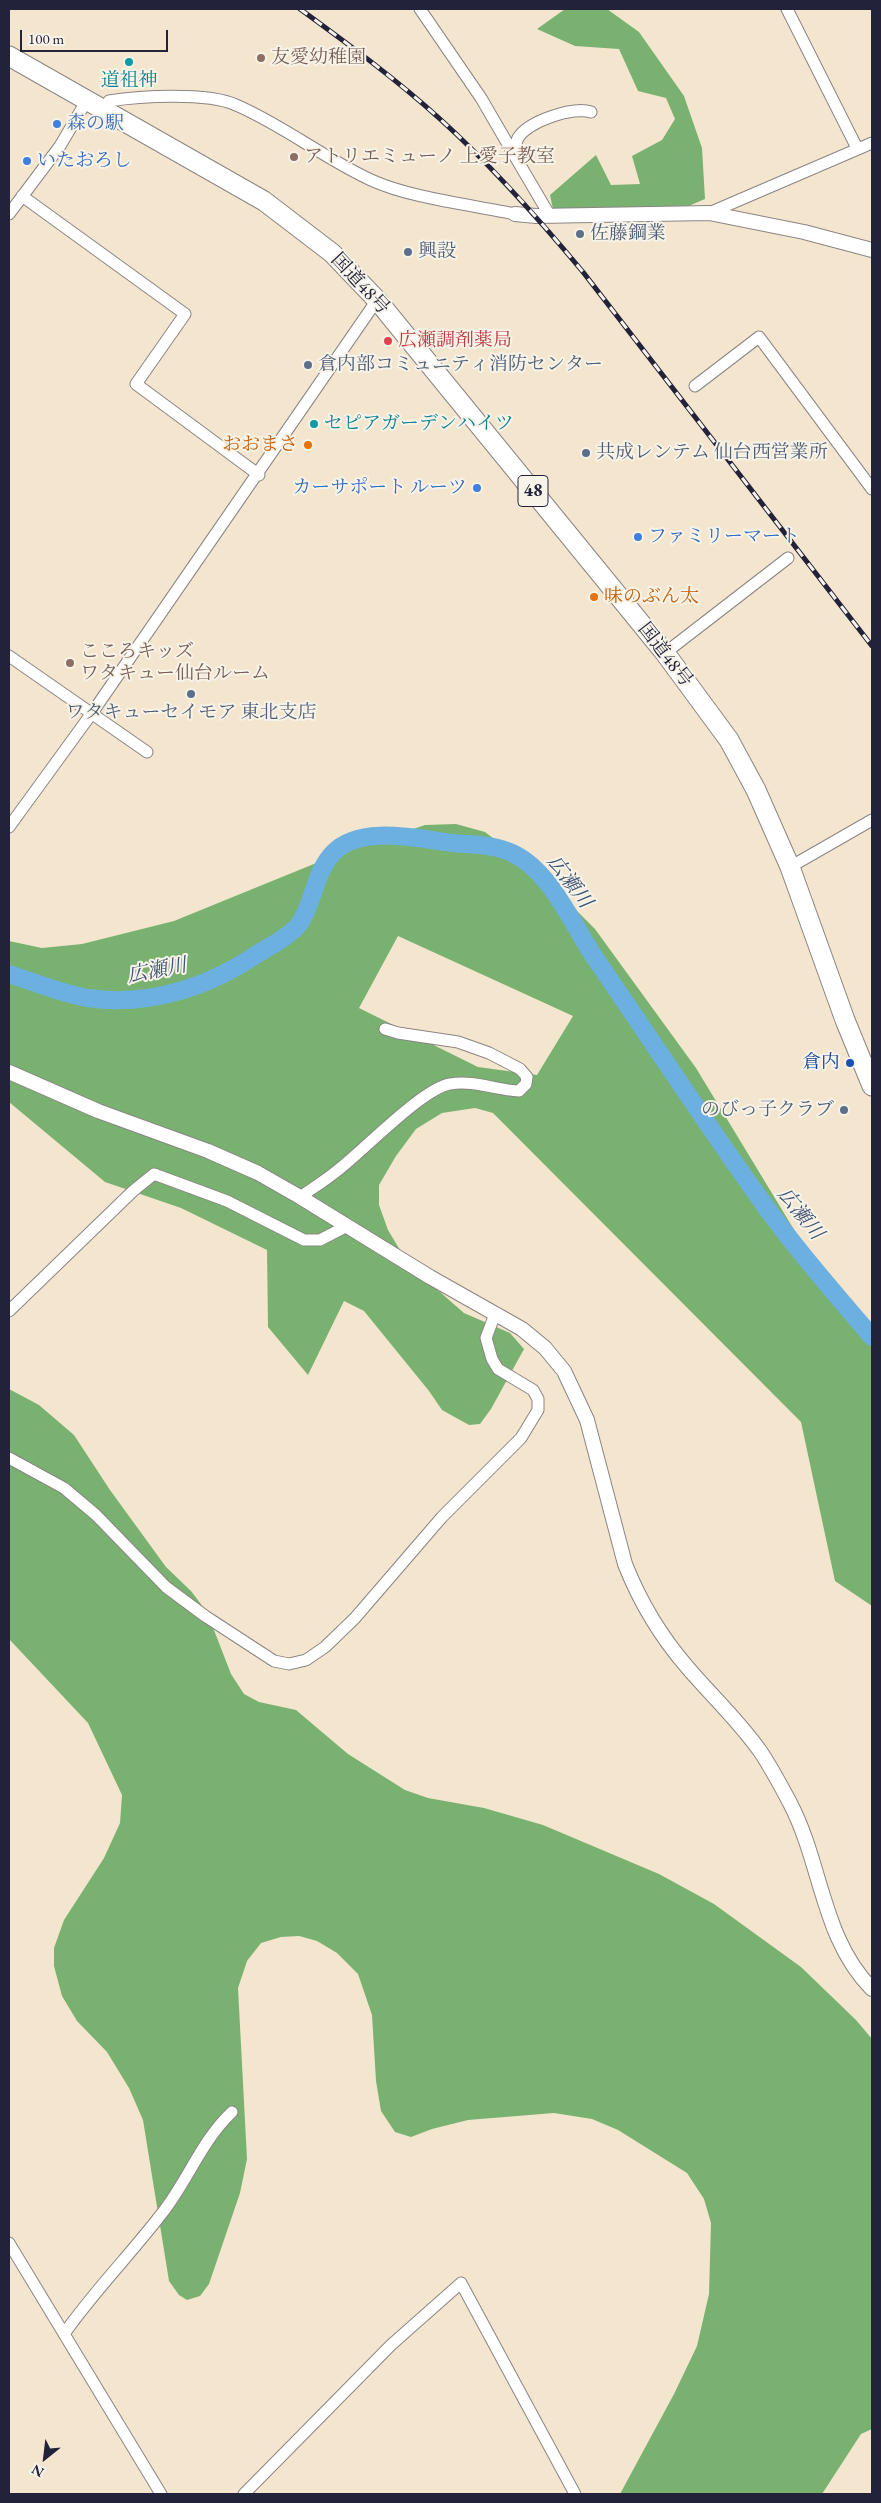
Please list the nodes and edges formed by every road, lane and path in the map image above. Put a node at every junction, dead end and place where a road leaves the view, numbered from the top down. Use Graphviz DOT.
graph roads {
  1 [pos="420,9"];
  2 [pos="788,9"];
  3 [pos="9,56"];
  4 [pos="87,100"];
  5 [pos="104,109"];
  6 [pos="592,112"];
  7 [pos="872,143"];
  8 [pos="857,148"];
  9 [pos="513,153"];
  10 [pos="22,196"];
  11 [pos="709,213"];
  12 [pos="9,214"];
  13 [pos="515,214"];
  14 [pos="550,216"];
  15 [pos="872,250"];
  16 [pos="377,300"];
  17 [pos="695,386"];
  18 [pos="258,474"];
  19 [pos="872,489"];
  20 [pos="788,558"];
  21 [pos="665,653"];
  22 [pos="9,656"];
  23 [pos="92,713"];
  24 [pos="147,752"];
  25 [pos="872,820"];
  26 [pos="11,822"];
  27 [pos="790,867"];
  28 [pos="385,1029"];
  29 [pos="9,1072"];
  30 [pos="872,1086"];
  31 [pos="300,1197"];
  32 [pos="347,1226"];
  33 [pos="9,1311"];
  34 [pos="495,1314"];
  35 [pos="9,1458"];
  36 [pos="872,1988"];
  37 [pos="232,2112"];
  38 [pos="9,2243"];
  39 [pos="64,2334"];
  40 [pos="162,2494"];
  41 [pos="244,2494"];
  42 [pos="575,2494"];
  1 -- 9 [label="street"];
  2 -- 8 [label="street"];
  3 -- 4 [label="highway, 国道48号 / 48"];
  4 -- 5 [label="highway, 国道48号 / 48"];
  4 -- 10 [label="street"];
  5 -- 13 [label="street"];
  5 -- 16 [label="highway, 国道48号 / 48"];
  6 -- 9 [label="street"];
  7 -- 8 [label="street"];
  8 -- 11 [label="street"];
  9 -- 14 [label="street"];
  10 -- 12 [label="street"];
  10 -- 18 [label="street"];
  11 -- 14 [label="street"];
  11 -- 15 [label="street"];
  13 -- 14 [label="street"];
  16 -- 18 [label="street"];
  16 -- 21 [label="highway, 国道48号 / 48"];
  17 -- 19 [label="street"];
  18 -- 23 [label="street"];
  20 -- 21 [label="street"];
  21 -- 27 [label="highway, 国道48号 / 48"];
  22 -- 23 [label="street"];
  23 -- 24 [label="street"];
  23 -- 26 [label="street"];
  25 -- 27 [label="street"];
  27 -- 30 [label="highway, 国道48号 / 48"];
  28 -- 31 [label="street"];
  29 -- 31 [label="street"];
  31 -- 32 [label="street"];
  32 -- 33 [label="street"];
  32 -- 34 [label="street"];
  34 -- 35 [label="street"];
  34 -- 36 [label="street"];
  37 -- 39 [label="street"];
  38 -- 39 [label="street"];
  39 -- 40 [label="street"];
  41 -- 42 [label="street"];
}
